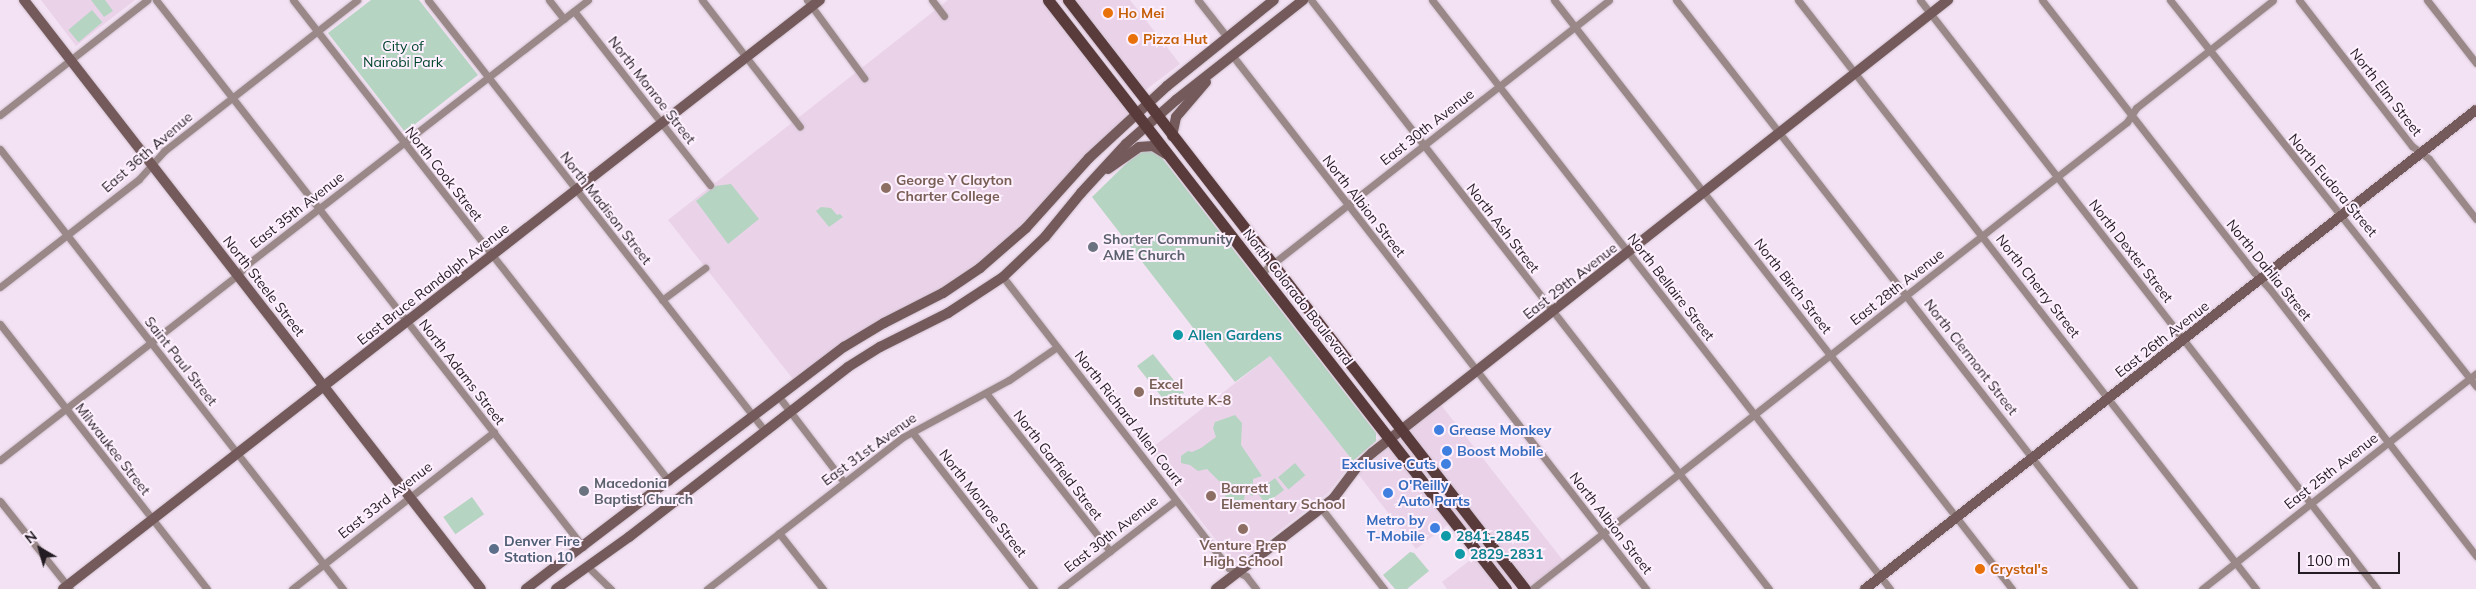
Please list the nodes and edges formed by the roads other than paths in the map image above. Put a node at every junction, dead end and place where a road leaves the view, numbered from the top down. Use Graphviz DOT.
graph roads {
  1 [pos="24,0"];
  2 [pos="148,0"];
  3 [pos="156,0"];
  4 [pos="293,0"];
  5 [pos="357,0"];
  6 [pos="428,0"];
  7 [pos="549,0"];
  8 [pos="588,0"];
  9 [pos="702,0"];
  10 [pos="932,0"];
  11 [pos="1048,0"];
  12 [pos="1068,0"];
  13 [pos="1198,0"];
  14 [pos="1274,0"];
  15 [pos="1303,0"];
  16 [pos="1310,0"];
  17 [pos="1432,0"];
  18 [pos="1554,0"];
  19 [pos="1609,0"];
  20 [pos="1676,0"];
  21 [pos="1798,0"];
  22 [pos="1920,0"];
  23 [pos="1948,0"];
  24 [pos="2042,0"];
  25 [pos="2170,0"];
  26 [pos="2273,0"];
  27 [pos="2299,0"];
  28 [pos="2428,0"];
  29 [pos="813,2"];
  30 [pos="574,11"];
  31 [pos="1931,13"];
  32 [pos="944,16"];
  33 [pos="564,19"];
  34 [pos="1575,27"];
  35 [pos="317,31"];
  36 [pos="1227,37"];
  37 [pos="2209,51"];
  38 [pos="1232,55"];
  39 [pos="746,57"];
  40 [pos="71,60"];
  41 [pos="2476,63"];
  42 [pos="1222,64"];
  43 [pos="1855,73"];
  44 [pos="488,77"];
  45 [pos="864,78"];
  46 [pos="1499,87"];
  47 [pos="233,98"];
  48 [pos="1148,104"];
  49 [pos="2476,110"];
  50 [pos="0,114"];
  51 [pos="1137,114"];
  52 [pos="2132,115"];
  53 [pos="1157,116"];
  54 [pos="661,123"];
  55 [pos="1146,126"];
  56 [pos="800,127"];
  57 [pos="1780,132"];
  58 [pos="1172,136"];
  59 [pos="404,143"];
  60 [pos="1423,146"];
  61 [pos="0,149"];
  62 [pos="2421,153"];
  63 [pos="1170,156"];
  64 [pos="153,164"];
  65 [pos="2058,176"];
  66 [pos="710,185"];
  67 [pos="576,189"];
  68 [pos="1704,192"];
  69 [pos="1081,193"];
  70 [pos="1348,205"];
  71 [pos="319,208"];
  72 [pos="2341,216"];
  73 [pos="2476,219"];
  74 [pos="67,234"];
  75 [pos="1983,236"];
  76 [pos="1628,252"];
  77 [pos="491,255"];
  78 [pos="1272,264"];
  79 [pos="705,268"];
  80 [pos="1261,273"];
  81 [pos="238,275"];
  82 [pos="1003,277"];
  83 [pos="2261,278"];
  84 [pos="0,287"];
  85 [pos="1906,295"];
  86 [pos="662,300"];
  87 [pos="1553,311"];
  88 [pos="406,322"];
  89 [pos="0,324"];
  90 [pos="2183,339"];
  91 [pos="151,343"];
  92 [pos="1057,347"];
  93 [pos="1831,355"];
  94 [pos="1479,374"];
  95 [pos="2473,375"];
  96 [pos="324,386"];
  97 [pos="2476,386"];
  98 [pos="986,393"];
  99 [pos="778,397"];
  100 [pos="2108,398"];
  101 [pos="66,409"];
  102 [pos="790,411"];
  103 [pos="1755,415"];
  104 [pos="753,416"];
  105 [pos="1401,430"];
  106 [pos="765,431"];
  107 [pos="494,432"];
  108 [pos="912,432"];
  109 [pos="1390,439"];
  110 [pos="2388,442"];
  111 [pos="237,453"];
  112 [pos="2033,458"];
  113 [pos="0,460"];
  114 [pos="1679,473"];
  115 [pos="669,481"];
  116 [pos="844,482"];
  117 [pos="410,496"];
  118 [pos="1176,500"];
  119 [pos="0,501"];
  120 [pos="2310,503"];
  121 [pos="1323,511"];
  122 [pos="1956,517"];
  123 [pos="153,519"];
  124 [pos="779,533"];
  125 [pos="1603,533"];
  126 [pos="583,547"];
  127 [pos="1110,551"];
  128 [pos="2476,556"];
  129 [pos="2235,563"];
  130 [pos="323,564"];
  131 [pos="591,570"];
  132 [pos="1237,572"];
  133 [pos="1880,577"];
  134 [pos="67,588"];
  135 [pos="712,588"];
  136 [pos="207,589"];
  137 [pos="292,589"];
  138 [pos="343,589"];
  139 [pos="482,589"];
  140 [pos="526,589"];
  141 [pos="556,589"];
  142 [pos="611,589"];
  143 [pos="823,589"];
  144 [pos="1034,589"];
  145 [pos="1061,589"];
  146 [pos="1216,589"];
  147 [pos="1256,589"];
  148 [pos="1384,589"];
  149 [pos="1506,589"];
  150 [pos="1525,589"];
  151 [pos="1532,589"];
  152 [pos="1646,589"];
  153 [pos="1769,589"];
  154 [pos="1865,589"];
  155 [pos="1890,589"];
  156 [pos="2012,589"];
  157 [pos="2134,589"];
  158 [pos="2202,589"];
  159 [pos="2256,589"];
  160 [pos="2377,589"];
  1 -- 40 [label="street, North Steele Street"];
  2 -- 40 [label="street"];
  3 -- 47 [label="street, North Adams Street"];
  4 -- 35 [label="street, North Cook Street"];
  5 -- 35 [label="street, East 36th Avenue"];
  6 -- 44 [label="street, North Madison Street"];
  7 -- 33 [label="street"];
  8 -- 30 [label="street, East 35th Avenue"];
  9 -- 39 [label="street"];
  10 -- 32 [label="street"];
  11 -- 51 [label="main road, North Colorado Boulevard"];
  12 -- 48 [label="main road, North Colorado Boulevard"];
  13 -- 36 [label="street"];
  14 -- 36 [label="street"];
  15 -- 38 [label="street"];
  16 -- 60 [label="street, North Ash Street"];
  17 -- 46 [label="street, North Bellaire Street"];
  18 -- 34 [label="street, North Birch Street"];
  19 -- 34 [label="street, East 30th Avenue"];
  20 -- 57 [label="street, North Clermont Street"];
  21 -- 43 [label="street, North Cherry Street"];
  22 -- 31 [label="street, North Dexter Street"];
  23 -- 31 [label="street, East 29th Avenue"];
  24 -- 52 [label="street, North Dahlia Street"];
  25 -- 37 [label="street, North Eudora Street"];
  26 -- 37 [label="street, East 28th Avenue"];
  27 -- 62 [label="street, North Elm Street"];
  28 -- 41 [label="street"];
  29 -- 39 [label="street, East Bruce Randolph Avenue"];
  29 -- 45 [label="street"];
  30 -- 33 [label="street, East 35th Avenue"];
  30 -- 54 [label="street, North Monroe Street"];
  31 -- 43 [label="street, East 29th Avenue"];
  31 -- 65 [label="street, North Dexter Street"];
  33 -- 44 [label="street, East 35th Avenue"];
  34 -- 46 [label="street, East 30th Avenue"];
  34 -- 68 [label="street, North Birch Street"];
  35 -- 47 [label="street, East 36th Avenue"];
  35 -- 59 [label="street, North Cook Street"];
  36 -- 48 [label="street"];
  37 -- 52 [label="street, East 28th Avenue"];
  37 -- 72 [label="street, North Eudora Street"];
  38 -- 42 [label="street"];
  38 -- 70 [label="street, North Albion Street"];
  39 -- 54 [label="street, East Bruce Randolph Avenue"];
  39 -- 56 [label="street"];
  40 -- 50 [label="street"];
  40 -- 64 [label="street, North Steele Street"];
  42 -- 53 [label="street"];
  42 -- 58 [label="street"];
  43 -- 57 [label="street, East 29th Avenue"];
  43 -- 75 [label="street, North Cherry Street"];
  44 -- 59 [label="street, East 35th Avenue"];
  44 -- 67 [label="street, North Madison Street"];
  46 -- 60 [label="street, East 30th Avenue"];
  46 -- 76 [label="street, North Bellaire Street"];
  47 -- 64 [label="street, East 36th Avenue"];
  47 -- 71 [label="street, North Adams Street"];
  48 -- 51 [label="street"];
  48 -- 53 [label="main road, North Colorado Boulevard"];
  49 -- 62 [label="street, East 26th Avenue"];
  51 -- 55 [label="main road, North Colorado Boulevard"];
  51 -- 99 [label="street"];
  52 -- 65 [label="street, East 28th Avenue"];
  52 -- 83 [label="street, North Dahlia Street"];
  53 -- 55 [label="street"];
  53 -- 58 [label="main road, North Colorado Boulevard"];
  54 -- 66 [label="street, North Monroe Street"];
  54 -- 67 [label="street, East Bruce Randolph Avenue"];
  55 -- 63 [label="main road, North Colorado Boulevard"];
  55 -- 69 [label="street"];
  57 -- 68 [label="street, East 29th Avenue"];
  57 -- 85 [label="street, North Clermont Street"];
  58 -- 78 [label="main road, North Colorado Boulevard"];
  59 -- 71 [label="street, East 35th Avenue"];
  59 -- 77 [label="street, North Cook Street"];
  60 -- 70 [label="street, East 30th Avenue"];
  60 -- 87 [label="street, North Ash Street"];
  61 -- 74 [label="street, Saint Paul Street"];
  62 -- 72 [label="street, East 26th Avenue"];
  62 -- 73 [label="street, North Elm Street"];
  63 -- 69 [label="street"];
  63 -- 80 [label="main road, North Colorado Boulevard"];
  64 -- 74 [label="street, East 36th Avenue"];
  64 -- 81 [label="street, North Steele Street"];
  65 -- 75 [label="street, East 28th Avenue"];
  65 -- 90 [label="street, North Dexter Street"];
  67 -- 77 [label="street, East Bruce Randolph Avenue"];
  67 -- 86 [label="street, North Madison Street"];
  68 -- 76 [label="street, East 29th Avenue"];
  68 -- 93 [label="street, North Birch Street"];
  69 -- 82 [label="street"];
  70 -- 78 [label="street, East 30th Avenue"];
  70 -- 94 [label="street, North Albion Street"];
  71 -- 81 [label="street, East 35th Avenue"];
  71 -- 88 [label="street, North Adams Street"];
  72 -- 83 [label="street, East 26th Avenue"];
  72 -- 95 [label="street, North Eudora Street"];
  74 -- 84 [label="street, East 36th Avenue"];
  74 -- 91 [label="street, Saint Paul Street"];
  75 -- 85 [label="street, East 28th Avenue"];
  75 -- 100 [label="street, North Cherry Street"];
  76 -- 87 [label="street, East 29th Avenue"];
  76 -- 103 [label="street, North Bellaire Street"];
  77 -- 88 [label="street, East Bruce Randolph Avenue"];
  77 -- 115 [label="street, North Cook Street"];
  78 -- 80 [label="street, East 30th Avenue"];
  78 -- 105 [label="main road, North Colorado Boulevard"];
  79 -- 86 [label="street"];
  80 -- 109 [label="main road, North Colorado Boulevard"];
  81 -- 91 [label="street, East 35th Avenue"];
  81 -- 96 [label="street, North Steele Street"];
  82 -- 92 [label="street, North Richard Allen Court"];
  82 -- 102 [label="street"];
  83 -- 90 [label="street, East 26th Avenue"];
  83 -- 110 [label="street, North Dahlia Street"];
  85 -- 93 [label="street, East 28th Avenue"];
  85 -- 112 [label="street, North Clermont Street"];
  86 -- 104 [label="street, North Madison Street"];
  87 -- 94 [label="street, East 29th Avenue"];
  87 -- 114 [label="street, North Ash Street"];
  88 -- 96 [label="street, East Bruce Randolph Avenue"];
  88 -- 107 [label="street, North Adams Street"];
  89 -- 101 [label="street, Milwaukee Street"];
  90 -- 100 [label="street, East 26th Avenue"];
  90 -- 120 [label="street, North Dexter Street"];
  91 -- 101 [label="street, East 35th Avenue"];
  91 -- 111 [label="street, Saint Paul Street"];
  92 -- 98 [label="street, East 31st Avenue"];
  92 -- 118 [label="street, North Richard Allen Court"];
  93 -- 103 [label="street, East 28th Avenue"];
  93 -- 122 [label="street, North Birch Street"];
  94 -- 105 [label="street, East 29th Avenue"];
  94 -- 125 [label="street, North Albion Street"];
  95 -- 97 [label="street, North Eudora Street"];
  95 -- 110 [label="street, East 25th Avenue"];
  96 -- 111 [label="street, East Bruce Randolph Avenue"];
  96 -- 117 [label="street, North Steele Street"];
  98 -- 108 [label="street, East 31st Avenue"];
  98 -- 127 [label="street, North Garfield Street"];
  99 -- 102 [label="street"];
  99 -- 104 [label="street"];
  100 -- 112 [label="street, East 26th Avenue"];
  100 -- 129 [label="street, North Cherry Street"];
  101 -- 113 [label="street, East 35th Avenue"];
  101 -- 123 [label="street, Milwaukee Street"];
  102 -- 106 [label="street"];
  102 -- 116 [label="street"];
  103 -- 114 [label="street, East 28th Avenue"];
  103 -- 133 [label="street, North Bellaire Street"];
  104 -- 106 [label="street, North Madison Street"];
  104 -- 115 [label="street"];
  105 -- 109 [label="street, East 29th Avenue"];
  105 -- 150 [label="main road, North Colorado Boulevard"];
  106 -- 131 [label="street"];
  107 -- 117 [label="street, East 33rd Avenue"];
  107 -- 126 [label="street, North Adams Street"];
  108 -- 116 [label="street, East 31st Avenue"];
  108 -- 144 [label="street, North Monroe Street"];
  109 -- 121 [label="street, East 29th Avenue"];
  109 -- 149 [label="main road, North Colorado Boulevard"];
  110 -- 120 [label="street, East 25th Avenue"];
  110 -- 128 [label="street, North Dahlia Street"];
  111 -- 123 [label="street, East Bruce Randolph Avenue"];
  111 -- 130 [label="street, Saint Paul Street"];
  112 -- 122 [label="street, East 26th Avenue"];
  112 -- 157 [label="street, North Clermont Street"];
  114 -- 125 [label="street, East 28th Avenue"];
  114 -- 153 [label="street, North Ash Street"];
  115 -- 126 [label="street"];
  116 -- 124 [label="street, East 31st Avenue"];
  117 -- 130 [label="street, East 33rd Avenue"];
  117 -- 139 [label="street, North Steele Street"];
  118 -- 127 [label="street, East 30th Avenue"];
  118 -- 132 [label="street, North Richard Allen Court"];
  119 -- 134 [label="street"];
  120 -- 129 [label="street, East 25th Avenue"];
  120 -- 160 [label="street, North Dexter Street"];
  121 -- 132 [label="street, East 29th Avenue"];
  121 -- 148 [label="street"];
  122 -- 133 [label="street, East 26th Avenue"];
  122 -- 156 [label="street, North Birch Street"];
  123 -- 134 [label="street, East Bruce Randolph Avenue"];
  123 -- 136 [label="street, Milwaukee Street"];
  124 -- 135 [label="street, East 31st Avenue"];
  124 -- 143 [label="street"];
  125 -- 151 [label="street, East 28th Avenue"];
  125 -- 152 [label="street, North Albion Street"];
  126 -- 140 [label="street"];
  127 -- 145 [label="street, East 30th Avenue"];
  129 -- 158 [label="street, East 25th Avenue"];
  129 -- 159 [label="street, North Cherry Street"];
  130 -- 137 [label="street, East 33rd Avenue"];
  130 -- 138 [label="street, Saint Paul Street"];
  131 -- 141 [label="street"];
  131 -- 142 [label="street"];
  132 -- 146 [label="street, East 29th Avenue"];
  132 -- 147 [label="street, North Richard Allen Court"];
  133 -- 154 [label="street, East 26th Avenue"];
  133 -- 155 [label="street, North Bellaire Street"];
}
